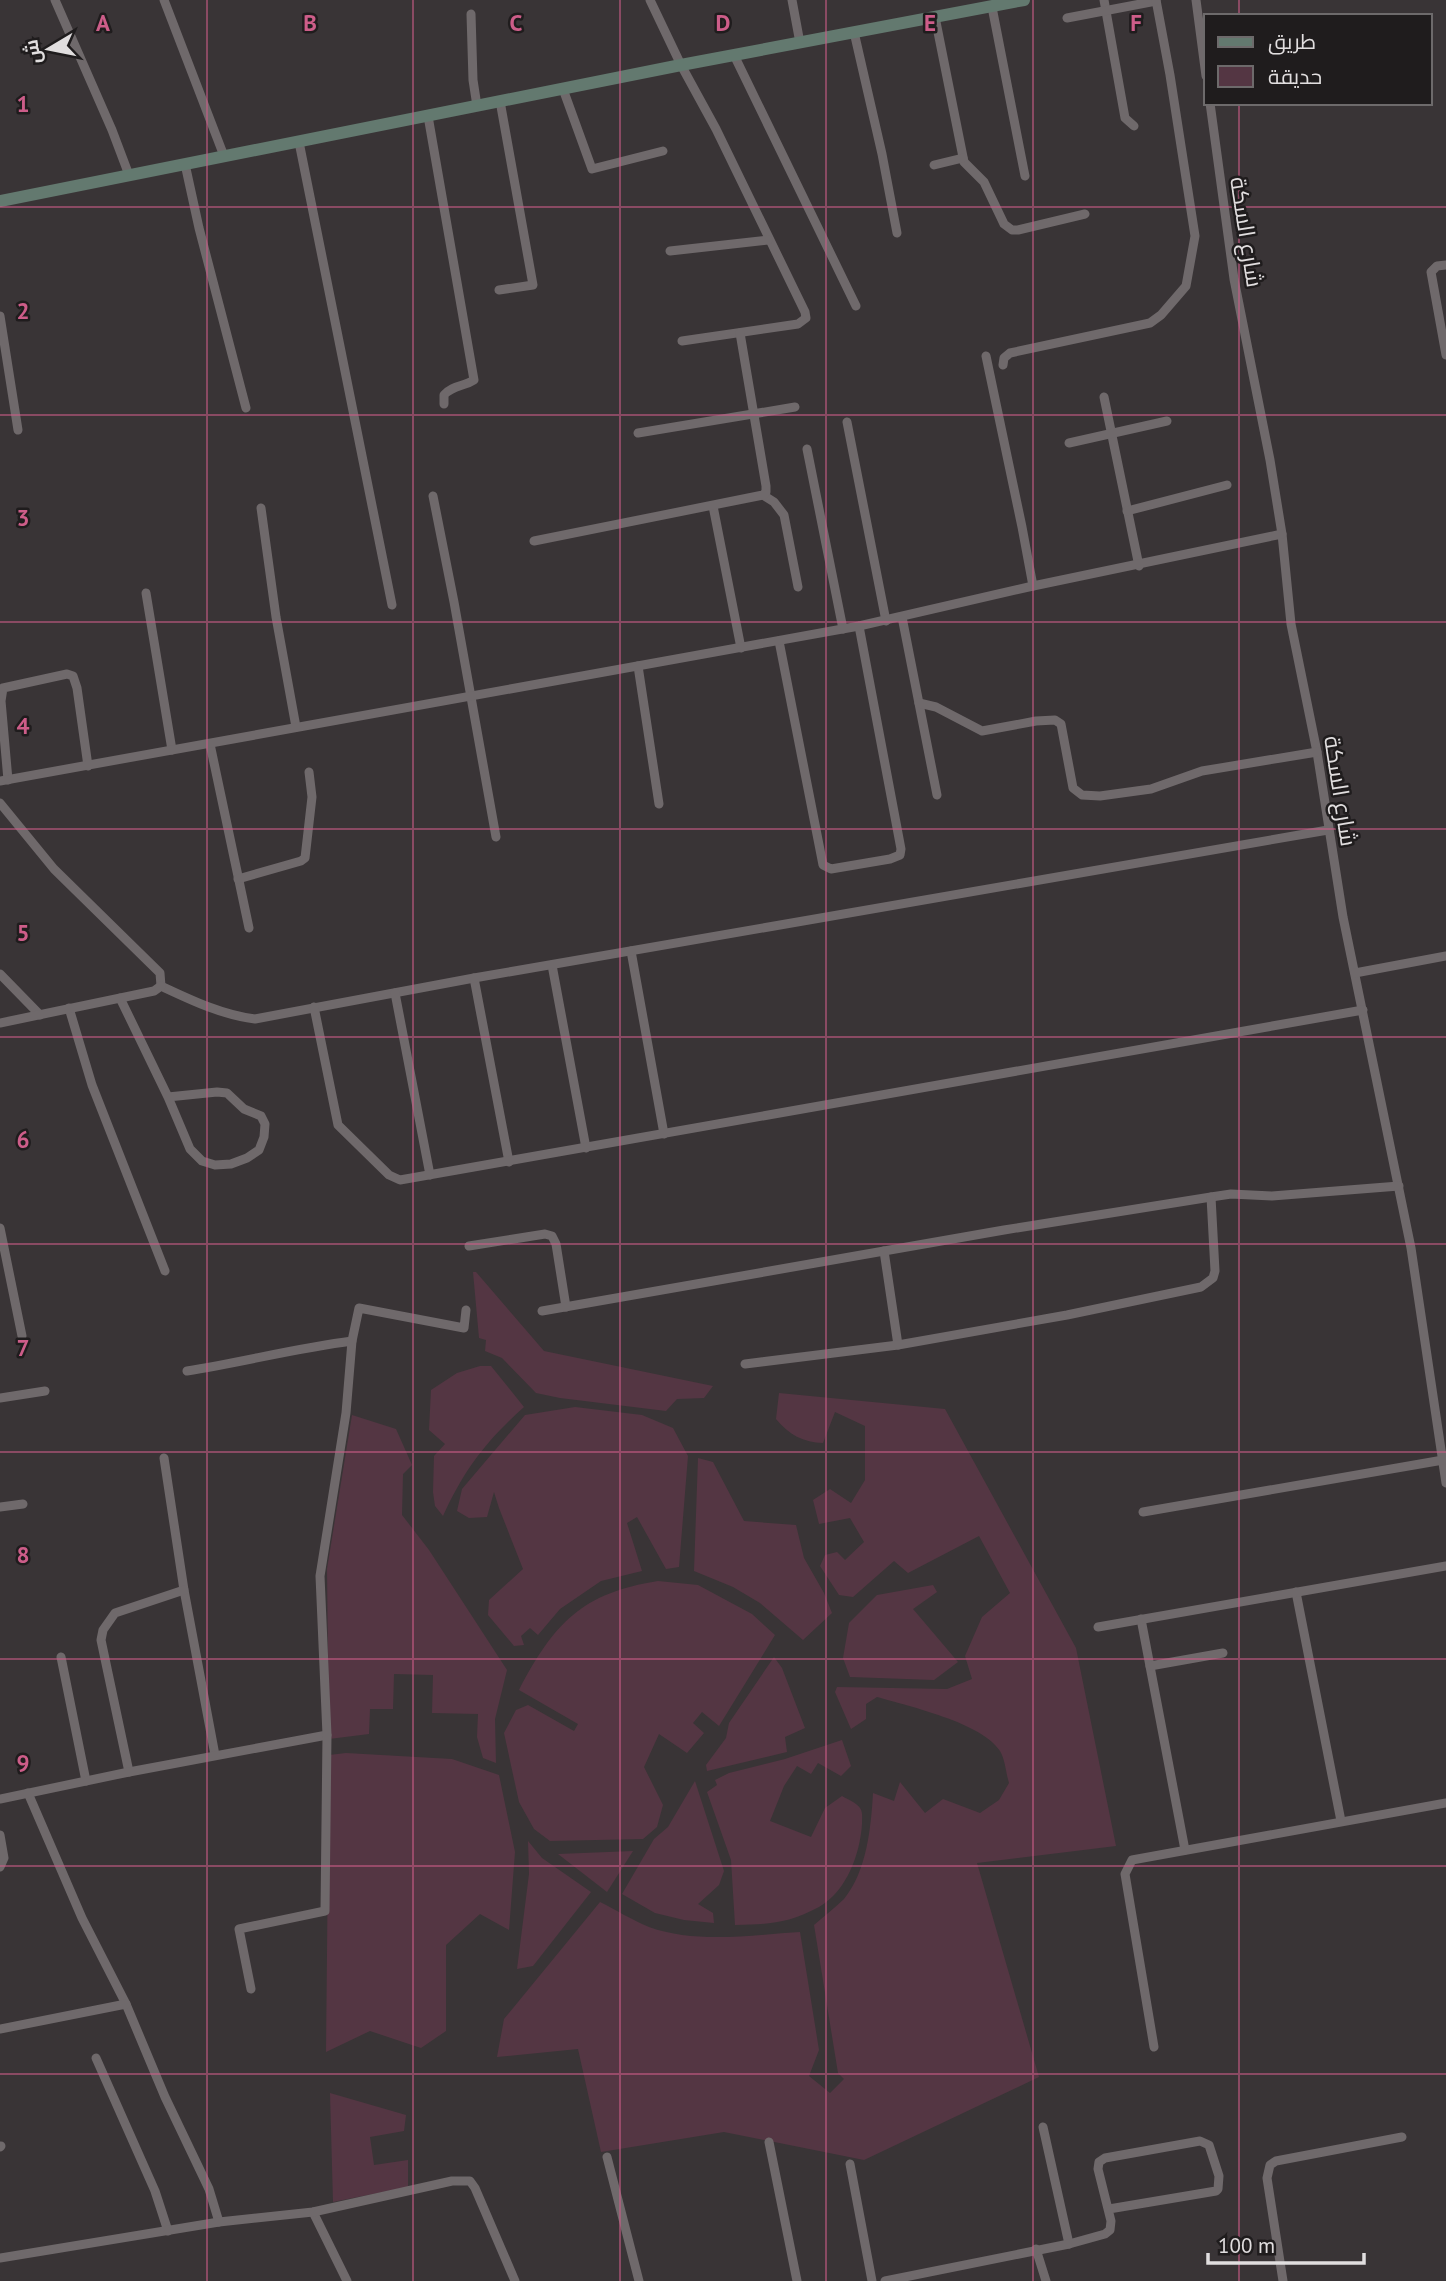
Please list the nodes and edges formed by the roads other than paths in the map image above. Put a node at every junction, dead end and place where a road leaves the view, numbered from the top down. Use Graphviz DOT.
graph roads {
  1 [pos="55,0"];
  2 [pos="164,0"];
  3 [pos="650,0"];
  4 [pos="792,0"];
  5 [pos="1024,0"];
  6 [pos="1104,0"];
  7 [pos="1196,0"];
  8 [pos="1156,1"];
  9 [pos="972,6"];
  10 [pos="992,7"];
  11 [pos="1105,11"];
  12 [pos="471,14"];
  13 [pos="935,17"];
  14 [pos="1068,18"];
  15 [pos="854,33"];
  16 [pos="800,43"];
  17 [pos="734,55"];
  18 [pos="1204,61"];
  19 [pos="681,65"];
  20 [pos="563,89"];
  21 [pos="500,101"];
  22 [pos="1210,105"];
  23 [pos="477,106"];
  24 [pos="428,116"];
  25 [pos="1134,127"];
  26 [pos="299,142"];
  27 [pos="663,151"];
  28 [pos="224,156"];
  29 [pos="963,158"];
  30 [pos="186,164"];
  31 [pos="934,165"];
  32 [pos="129,175"];
  33 [pos="1025,176"];
  34 [pos="0,201"];
  35 [pos="1085,214"];
  36 [pos="897,233"];
  37 [pos="768,240"];
  38 [pos="670,251"];
  39 [pos="1446,265"];
  40 [pos="499,290"];
  41 [pos="856,306"];
  42 [pos="0,316"];
  43 [pos="740,333"];
  44 [pos="1445,337"];
  45 [pos="682,341"];
  46 [pos="1446,355"];
  47 [pos="986,356"];
  48 [pos="1003,365"];
  49 [pos="1104,397"];
  50 [pos="444,404"];
  51 [pos="795,407"];
  52 [pos="246,408"];
  53 [pos="753,415"];
  54 [pos="1167,421"];
  55 [pos="847,422"];
  56 [pos="18,430"];
  57 [pos="639,433"];
  58 [pos="1111,434"];
  59 [pos="1069,443"];
  60 [pos="807,449"];
  61 [pos="1227,485"];
  62 [pos="763,495"];
  63 [pos="433,496"];
  64 [pos="713,506"];
  65 [pos="261,508"];
  66 [pos="1127,511"];
  67 [pos="1282,534"];
  68 [pos="534,541"];
  69 [pos="1139,566"];
  70 [pos="1033,586"];
  71 [pos="798,587"];
  72 [pos="146,593"];
  73 [pos="393,605"];
  74 [pos="902,617"];
  75 [pos="886,621"];
  76 [pos="859,626"];
  77 [pos="843,629"];
  78 [pos="779,641"];
  79 [pos="741,648"];
  80 [pos="638,666"];
  81 [pos="469,695"];
  82 [pos="919,703"];
  83 [pos="296,727"];
  84 [pos="210,744"];
  85 [pos="172,750"];
  86 [pos="1317,752"];
  87 [pos="88,766"];
  88 [pos="309,772"];
  89 [pos="4,780"];
  90 [pos="937,795"];
  91 [pos="0,803"];
  92 [pos="659,804"];
  93 [pos="1328,830"];
  94 [pos="496,837"];
  95 [pos="238,879"];
  96 [pos="249,928"];
  97 [pos="631,951"];
  98 [pos="1446,956"];
  99 [pos="552,965"];
  100 [pos="1354,973"];
  101 [pos="0,974"];
  102 [pos="474,978"];
  103 [pos="161,986"];
  104 [pos="395,993"];
  105 [pos="120,998"];
  106 [pos="314,1007"];
  107 [pos="69,1008"];
  108 [pos="1363,1010"];
  109 [pos="40,1015"];
  110 [pos="0,1023"];
  111 [pos="168,1097"];
  112 [pos="664,1134"];
  113 [pos="586,1148"];
  114 [pos="509,1162"];
  115 [pos="430,1175"];
  116 [pos="1399,1186"];
  117 [pos="1211,1196"];
  118 [pos="0,1228"];
  119 [pos="469,1246"];
  120 [pos="884,1251"];
  121 [pos="165,1271"];
  122 [pos="566,1307"];
  123 [pos="466,1310"];
  124 [pos="542,1311"];
  125 [pos="22,1336"];
  126 [pos="352,1341"];
  127 [pos="898,1345"];
  128 [pos="745,1364"];
  129 [pos="187,1371"];
  130 [pos="45,1391"];
  131 [pos="0,1398"];
  132 [pos="164,1458"];
  133 [pos="1443,1460"];
  134 [pos="1446,1483"];
  135 [pos="23,1504"];
  136 [pos="0,1507"];
  137 [pos="1143,1512"];
  138 [pos="1446,1566"];
  139 [pos="184,1590"];
  140 [pos="1296,1592"];
  141 [pos="1141,1619"];
  142 [pos="1098,1627"];
  143 [pos="1223,1653"];
  144 [pos="61,1657"];
  145 [pos="1150,1666"];
  146 [pos="327,1735"];
  147 [pos="215,1755"];
  148 [pos="129,1772"];
  149 [pos="86,1781"];
  150 [pos="28,1793"];
  151 [pos="0,1799"];
  152 [pos="1446,1803"];
  153 [pos="1341,1821"];
  154 [pos="0,1835"];
  155 [pos="1185,1850"];
  156 [pos="0,1867"];
  157 [pos="251,1989"];
  158 [pos="125,2004"];
  159 [pos="1,2026"];
  160 [pos="1154,2047"];
  161 [pos="96,2058"];
  162 [pos="1043,2127"];
  163 [pos="1402,2137"];
  164 [pos="768,2142"];
  165 [pos="607,2157"];
  166 [pos="850,2164"];
  167 [pos="1109,2209"];
  168 [pos="313,2212"];
  169 [pos="219,2222"];
  170 [pos="168,2231"];
  171 [pos="1069,2244"];
  172 [pos="1036,2249"];
  173 [pos="0,2258"];
  174 [pos="347,2281"];
  175 [pos="515,2281"];
  176 [pos="639,2281"];
  177 [pos="796,2281"];
  178 [pos="872,2281"];
  179 [pos="884,2281"];
  180 [pos="1046,2281"];
  181 [pos="1283,2281"];
  1 -- 32 [label="street"];
  2 -- 28 [label="street"];
  3 -- 19 [label="street"];
  4 -- 16 [label="street"];
  5 -- 10 [label="main road"];
  6 -- 11 [label="street"];
  7 -- 18 [label="street"];
  8 -- 11 [label="street"];
  8 -- 48 [label="street"];
  9 -- 10 [label="main road"];
  9 -- 13 [label="main road"];
  10 -- 33 [label="street"];
  11 -- 14 [label="street"];
  11 -- 25 [label="street"];
  12 -- 23 [label="street"];
  13 -- 15 [label="main road"];
  13 -- 29 [label="street"];
  15 -- 16 [label="main road"];
  15 -- 36 [label="street"];
  16 -- 17 [label="main road"];
  17 -- 19 [label="main road"];
  17 -- 41 [label="street"];
  19 -- 20 [label="main road"];
  19 -- 37 [label="street"];
  20 -- 21 [label="main road"];
  20 -- 27 [label="street"];
  21 -- 23 [label="main road"];
  21 -- 40 [label="street"];
  22 -- 67 [label="street, شارع السكة"];
  23 -- 24 [label="main road"];
  24 -- 26 [label="main road"];
  24 -- 50 [label="street"];
  26 -- 28 [label="main road"];
  26 -- 73 [label="street"];
  28 -- 30 [label="main road"];
  29 -- 31 [label="street"];
  29 -- 35 [label="street"];
  30 -- 32 [label="main road"];
  30 -- 52 [label="street"];
  32 -- 34 [label="main road"];
  37 -- 38 [label="street"];
  37 -- 43 [label="street"];
  39 -- 44 [label="street"];
  42 -- 56 [label="street"];
  43 -- 45 [label="street"];
  43 -- 53 [label="street"];
  44 -- 46 [label="street"];
  47 -- 70 [label="street"];
  49 -- 58 [label="street"];
  51 -- 53 [label="street"];
  53 -- 57 [label="street"];
  53 -- 62 [label="street"];
  54 -- 58 [label="street"];
  55 -- 75 [label="street"];
  58 -- 59 [label="street"];
  58 -- 66 [label="street"];
  60 -- 77 [label="street"];
  61 -- 66 [label="street"];
  62 -- 64 [label="street"];
  62 -- 71 [label="street"];
  63 -- 81 [label="street"];
  64 -- 68 [label="street"];
  64 -- 79 [label="street"];
  65 -- 83 [label="street"];
  66 -- 69 [label="street"];
  67 -- 69 [label="street"];
  67 -- 86 [label="street, شارع السكة"];
  69 -- 70 [label="street"];
  70 -- 74 [label="street"];
  72 -- 85 [label="street"];
  74 -- 75 [label="street"];
  74 -- 82 [label="street"];
  75 -- 76 [label="street"];
  76 -- 77 [label="street"];
  76 -- 78 [label="street"];
  77 -- 78 [label="street"];
  78 -- 79 [label="street"];
  79 -- 80 [label="street"];
  80 -- 81 [label="street"];
  80 -- 92 [label="street"];
  81 -- 83 [label="street"];
  81 -- 94 [label="street"];
  82 -- 86 [label="street"];
  82 -- 90 [label="street"];
  83 -- 84 [label="street"];
  84 -- 85 [label="street"];
  84 -- 95 [label="street"];
  85 -- 87 [label="street"];
  86 -- 93 [label="street, شارع السكة"];
  87 -- 89 [label="street"];
  87 -- 89 [label="street"];
  88 -- 95 [label="street"];
  91 -- 103 [label="street"];
  93 -- 97 [label="street"];
  93 -- 100 [label="street, شارع السكة"];
  95 -- 96 [label="street"];
  97 -- 99 [label="street"];
  97 -- 112 [label="street"];
  98 -- 100 [label="street"];
  99 -- 102 [label="street"];
  99 -- 113 [label="street"];
  100 -- 108 [label="street, شارع السكة"];
  101 -- 109 [label="street"];
  102 -- 104 [label="street"];
  102 -- 114 [label="street"];
  103 -- 105 [label="street"];
  103 -- 106 [label="street"];
  104 -- 106 [label="street"];
  104 -- 115 [label="street"];
  105 -- 107 [label="street"];
  105 -- 111 [label="street"];
  106 -- 115 [label="street"];
  107 -- 109 [label="street"];
  107 -- 121 [label="street"];
  108 -- 112 [label="street"];
  108 -- 116 [label="street, شارع السكة"];
  109 -- 110 [label="street"];
  111 -- 111 [label="street"];
  112 -- 113 [label="street"];
  113 -- 114 [label="street"];
  114 -- 115 [label="street"];
  116 -- 117 [label="street"];
  116 -- 133 [label="street, شارع السكة"];
  117 -- 120 [label="street"];
  117 -- 127 [label="street"];
  118 -- 125 [label="street"];
  119 -- 122 [label="street"];
  120 -- 122 [label="street"];
  120 -- 127 [label="street"];
  122 -- 124 [label="street"];
  123 -- 126 [label="street"];
  126 -- 129 [label="street"];
  126 -- 146 [label="street"];
  127 -- 128 [label="street"];
  130 -- 131 [label="street"];
  132 -- 139 [label="street"];
  133 -- 134 [label="street, شارع السكة"];
  133 -- 137 [label="street"];
  135 -- 136 [label="street"];
  138 -- 140 [label="street"];
  139 -- 147 [label="street"];
  139 -- 148 [label="street"];
  140 -- 141 [label="street"];
  140 -- 153 [label="street"];
  141 -- 142 [label="street"];
  141 -- 145 [label="street"];
  143 -- 145 [label="street"];
  144 -- 149 [label="street"];
  145 -- 155 [label="street"];
  146 -- 147 [label="street"];
  146 -- 157 [label="street"];
  147 -- 148 [label="street"];
  148 -- 149 [label="street"];
  149 -- 150 [label="street"];
  150 -- 151 [label="street"];
  150 -- 158 [label="street"];
  152 -- 153 [label="street"];
  153 -- 155 [label="street"];
  154 -- 156 [label="street"];
  155 -- 160 [label="street"];
  158 -- 159 [label="street"];
  158 -- 169 [label="street"];
  161 -- 170 [label="street"];
  162 -- 171 [label="street"];
  163 -- 181 [label="street"];
  164 -- 177 [label="street"];
  165 -- 176 [label="street"];
  166 -- 178 [label="street"];
  167 -- 167 [label="street"];
  167 -- 171 [label="street"];
  168 -- 169 [label="street"];
  168 -- 174 [label="street"];
  168 -- 175 [label="street"];
  169 -- 170 [label="street"];
  170 -- 173 [label="street"];
  171 -- 172 [label="street"];
  172 -- 179 [label="street"];
  172 -- 180 [label="street"];
}
